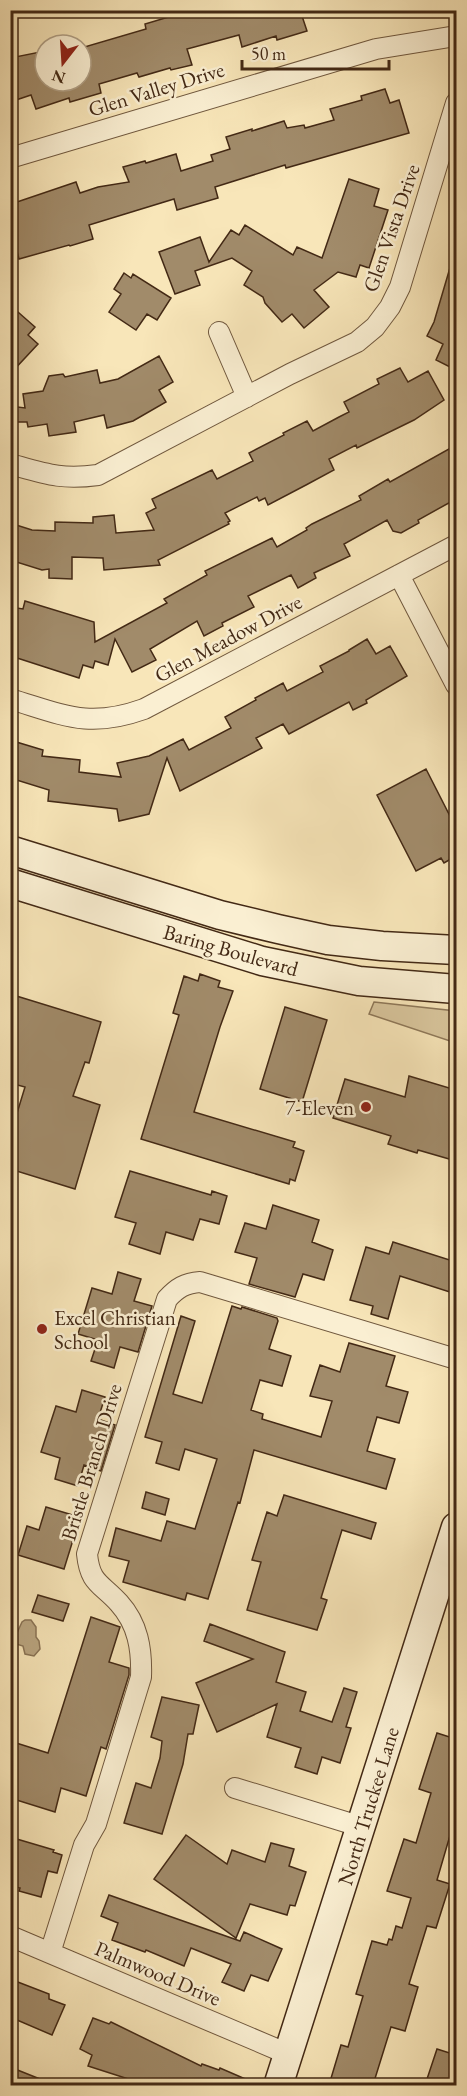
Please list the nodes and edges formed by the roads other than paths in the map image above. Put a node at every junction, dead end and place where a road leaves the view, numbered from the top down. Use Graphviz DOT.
graph roads {
  1 [pos="456,36"];
  2 [pos="456,103"];
  3 [pos="10,158"];
  4 [pos="219,332"];
  5 [pos="247,397"];
  6 [pos="10,464"];
  7 [pos="456,544"];
  8 [pos="399,575"];
  9 [pos="456,685"];
  10 [pos="10,699"];
  11 [pos="10,850"];
  12 [pos="10,883"];
  13 [pos="456,950"];
  14 [pos="456,989"];
  15 [pos="456,1359"];
  16 [pos="456,1527"];
  17 [pos="235,1788"];
  18 [pos="362,1827"];
  19 [pos="10,1936"];
  20 [pos="50,1953"];
  21 [pos="288,2054"];
  22 [pos="278,2085"];
  1 -- 3 [label="street, Glen Valley Drive"];
  2 -- 5 [label="street, Glen Vista Drive"];
  4 -- 5 [label="street"];
  5 -- 6 [label="street, Glen Vista Drive"];
  7 -- 8 [label="street, Glen Meadow Drive"];
  8 -- 9 [label="street"];
  8 -- 10 [label="street, Glen Meadow Drive"];
  11 -- 13 [label="main road, Baring Boulevard"];
  12 -- 14 [label="main road, Baring Boulevard"];
  15 -- 20 [label="street, Bristle Branch Drive"];
  16 -- 18 [label="main road, North Truckee Lane"];
  17 -- 18 [label="street"];
  18 -- 21 [label="main road, North Truckee Lane"];
  19 -- 20 [label="street, Palmwood Drive"];
  20 -- 21 [label="street, Palmwood Drive"];
  21 -- 22 [label="main road, North Truckee Lane"];
}
